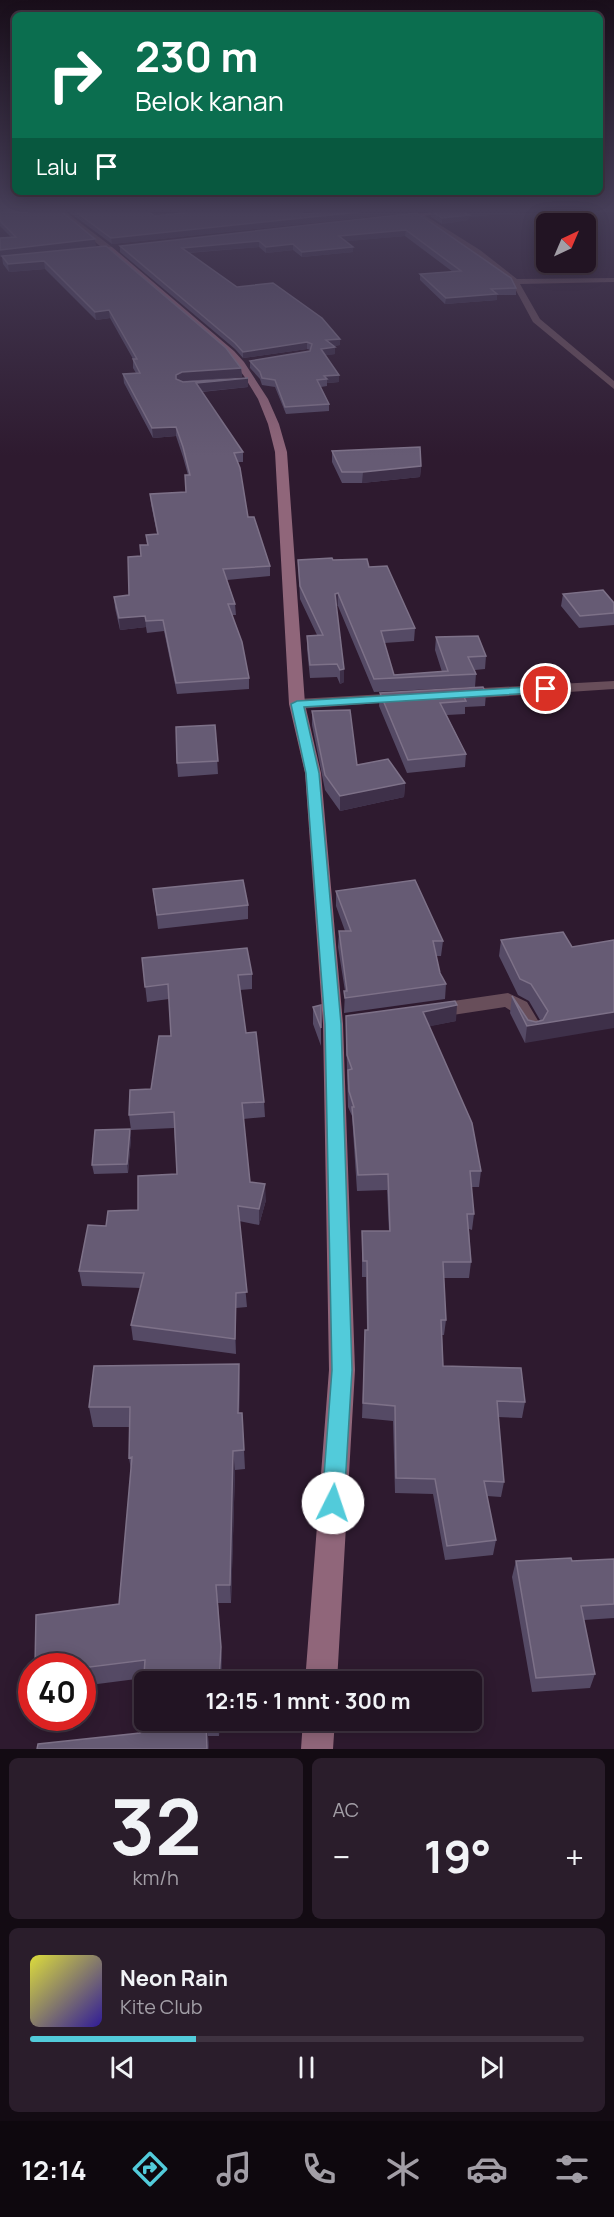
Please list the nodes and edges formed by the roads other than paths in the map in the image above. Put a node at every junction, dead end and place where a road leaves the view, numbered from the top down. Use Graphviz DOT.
graph roads {
  1 [pos="162,294"];
  2 [pos="521,294"];
  3 [pos="614,386"];
  4 [pos="614,685"];
  5 [pos="450,695"];
  6 [pos="414,697"];
  7 [pos="297,704"];
  8 [pos="419,1013"];
  9 [pos="354,1021"];
  10 [pos="333,1024"];
  11 [pos="533,1029"];
  12 [pos="322,1671"];
  13 [pos="318,1731"];
  14 [pos="317,1749"];
  1 -- 7 [label="street"];
  2 -- 3 [label="street"];
  4 -- 5 [label="street"];
  6 -- 7 [label="street"];
  7 -- 10 [label="street"];
  8 -- 11 [label="street"];
  9 -- 10 [label="street"];
  10 -- 12 [label="street"];
  13 -- 14 [label="street"];
}
